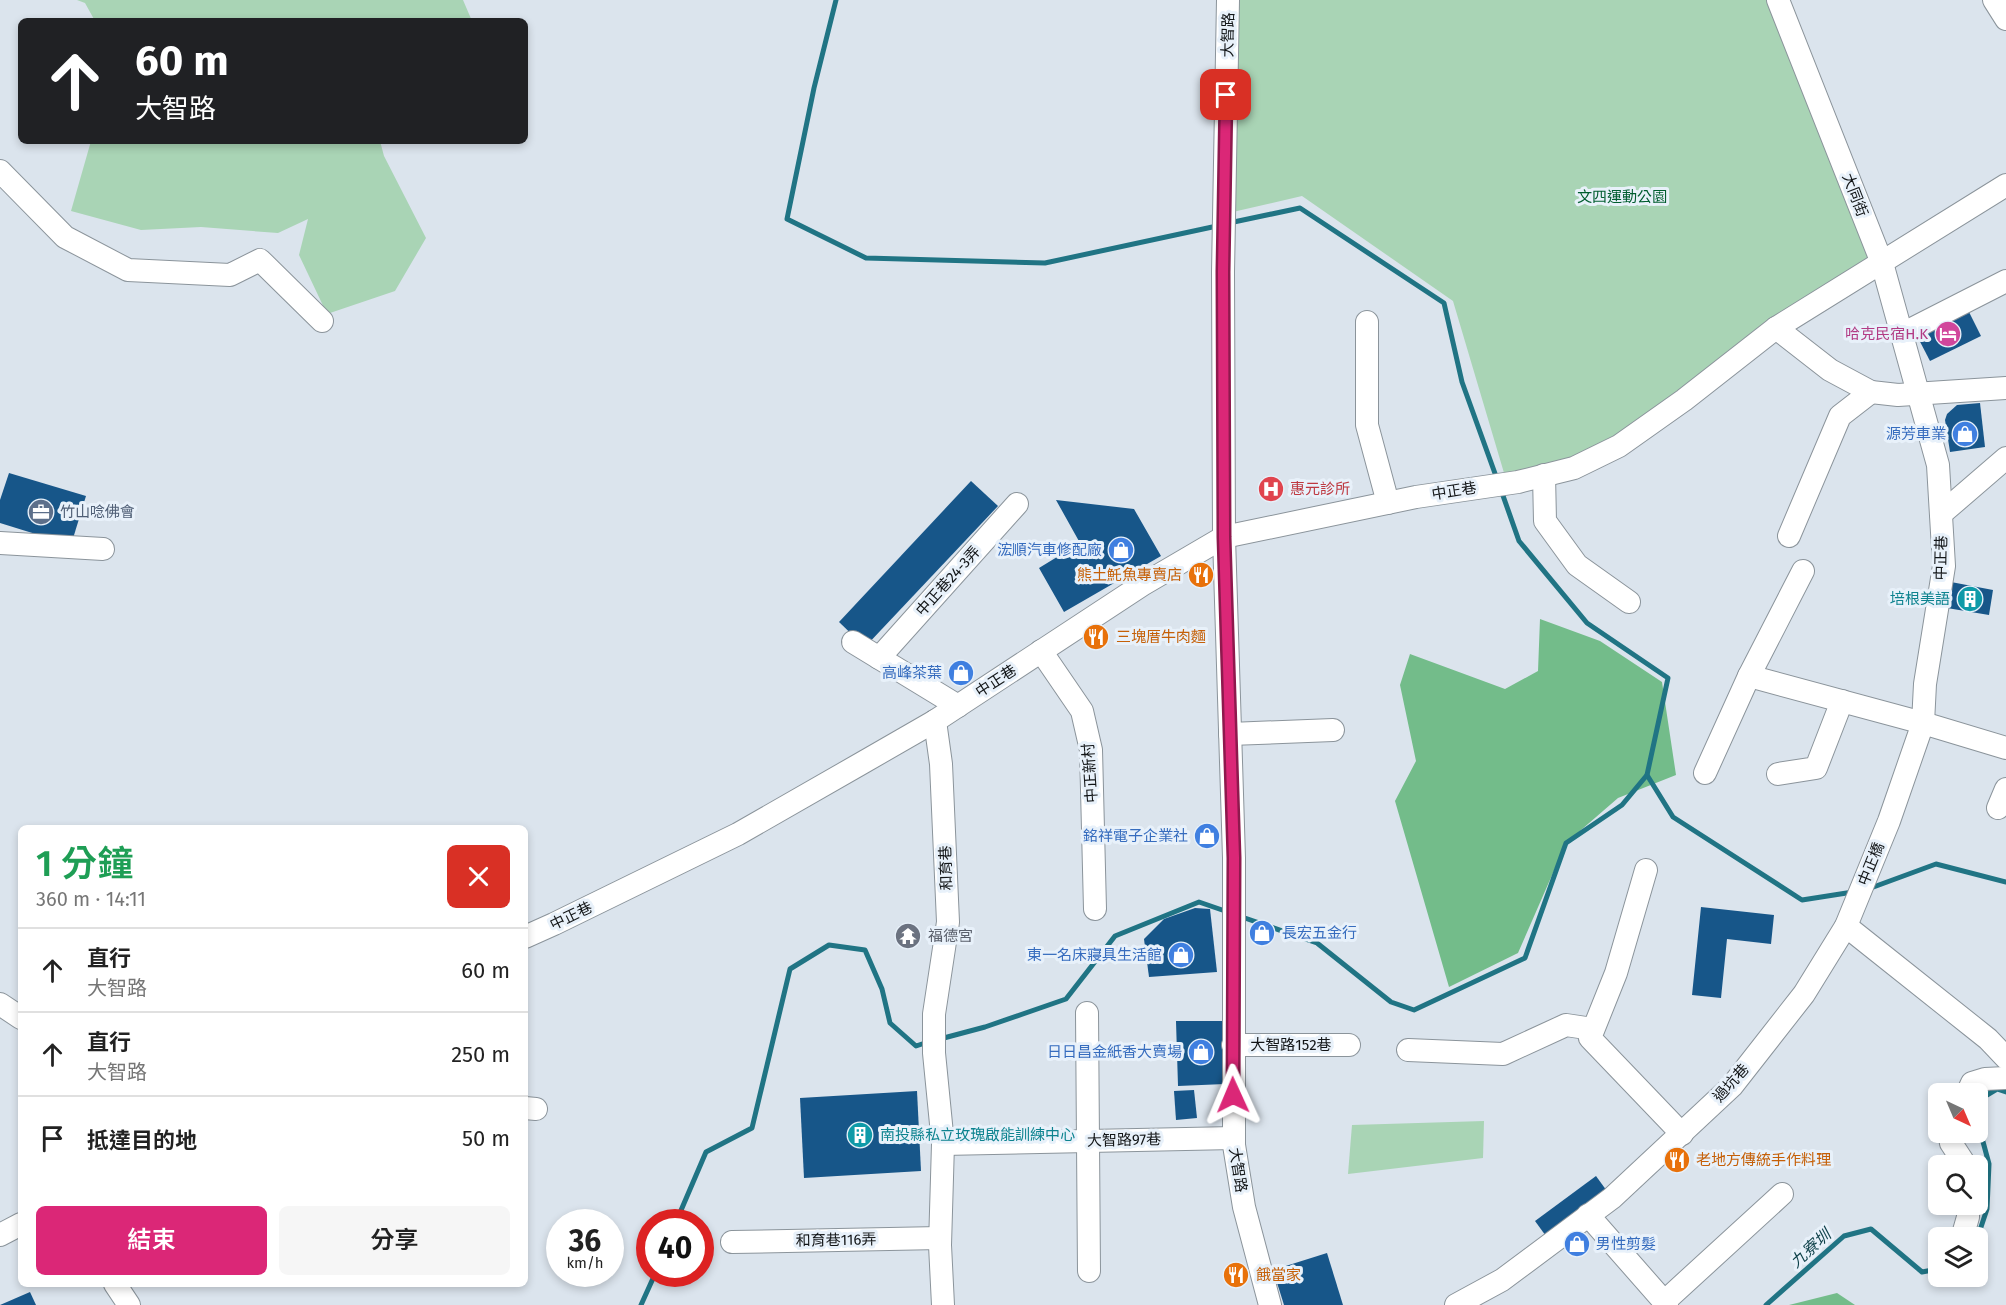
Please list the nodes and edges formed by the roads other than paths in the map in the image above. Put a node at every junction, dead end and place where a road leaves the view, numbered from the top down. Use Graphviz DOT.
graph roads {
  1 [pos="1228,0"];
  2 [pos="1778,0"];
  3 [pos="1994,0"];
  4 [pos="2006,19"];
  5 [pos="0,171"];
  6 [pos="2006,185"];
  7 [pos="1881,263"];
  8 [pos="2006,280"];
  9 [pos="322,321"];
  10 [pos="1367,322"];
  11 [pos="1776,328"];
  12 [pos="1902,334"];
  13 [pos="2006,388"];
  14 [pos="1871,392"];
  15 [pos="1920,394"];
  16 [pos="2006,458"];
  17 [pos="1544,475"];
  18 [pos="1388,503"];
  19 [pos="1017,504"];
  20 [pos="1941,514"];
  21 [pos="1789,536"];
  22 [pos="1224,537"];
  23 [pos="0,543"];
  24 [pos="103,549"];
  25 [pos="1803,571"];
  26 [pos="1629,602"];
  27 [pos="853,642"];
  28 [pos="1041,651"];
  29 [pos="879,658"];
  30 [pos="1749,676"];
  31 [pos="1842,701"];
  32 [pos="958,706"];
  33 [pos="935,721"];
  34 [pos="1923,723"];
  35 [pos="1333,730"];
  36 [pos="1230,735"];
  37 [pos="2006,748"];
  38 [pos="1706,773"];
  39 [pos="1778,774"];
  40 [pos="1888,821"];
  41 [pos="1646,870"];
  42 [pos="1095,909"];
  43 [pos="1850,917"];
  44 [pos="528,936"];
  45 [pos="0,1004"];
  46 [pos="1087,1013"];
  47 [pos="18,1016"];
  48 [pos="1593,1029"];
  49 [pos="1233,1045"];
  50 [pos="1349,1045"];
  51 [pos="1408,1050"];
  52 [pos="2006,1058"];
  53 [pos="2006,1078"];
  54 [pos="1972,1083"];
  55 [pos="1682,1134"];
  56 [pos="1234,1138"];
  57 [pos="1088,1141"];
  58 [pos="943,1144"];
  59 [pos="1782,1194"];
  60 [pos="1588,1215"];
  61 [pos="18,1226"];
  62 [pos="0,1235"];
  63 [pos="940,1238"];
  64 [pos="732,1242"];
  65 [pos="1089,1271"];
  66 [pos="117,1287"];
  67 [pos="1666,1304"];
  68 [pos="129,1305"];
  69 [pos="942,1305"];
  70 [pos="1270,1305"];
  71 [pos="1456,1305"];
  1 -- 22 [label="street, 大智路"];
  2 -- 7 [label="street, 大同街"];
  3 -- 4 [label="street"];
  5 -- 9 [label="street"];
  6 -- 7 [label="street, 中正巷"];
  7 -- 11 [label="street, 中正巷"];
  7 -- 12 [label="street, 大同街"];
  8 -- 12 [label="street"];
  10 -- 18 [label="street"];
  11 -- 14 [label="street"];
  11 -- 17 [label="street, 中正巷"];
  12 -- 15 [label="street, 大同街"];
  13 -- 15 [label="street"];
  14 -- 15 [label="street"];
  14 -- 21 [label="street"];
  15 -- 20 [label="street, 中正巷"];
  16 -- 20 [label="street"];
  17 -- 18 [label="street, 中正巷"];
  17 -- 26 [label="street"];
  18 -- 22 [label="street, 中正巷"];
  19 -- 29 [label="street, 中正巷24-3弄"];
  20 -- 34 [label="street, 中正巷"];
  22 -- 28 [label="street, 中正巷"];
  22 -- 36 [label="street"];
  23 -- 24 [label="street"];
  25 -- 30 [label="street"];
  27 -- 29 [label="street"];
  28 -- 32 [label="street, 中正巷"];
  28 -- 42 [label="street, 中正新村"];
  29 -- 32 [label="street"];
  30 -- 31 [label="street"];
  30 -- 38 [label="street"];
  31 -- 34 [label="street"];
  31 -- 39 [label="street"];
  32 -- 33 [label="street, 中正巷"];
  33 -- 44 [label="street, 中正巷"];
  33 -- 58 [label="street, 和育巷"];
  34 -- 37 [label="street"];
  34 -- 40 [label="street, 中正巷"];
  35 -- 36 [label="street"];
  36 -- 49 [label="street, 大智路"];
  40 -- 43 [label="street, 中正橋"];
  41 -- 48 [label="street"];
  43 -- 52 [label="street"];
  43 -- 55 [label="street, 過坑巷"];
  45 -- 47 [label="street"];
  46 -- 57 [label="street"];
  48 -- 51 [label="street"];
  48 -- 55 [label="street"];
  49 -- 50 [label="street, 大智路152巷"];
  49 -- 56 [label="street, 大智路"];
  53 -- 54 [label="street"];
  55 -- 60 [label="street, 過坑巷"];
  56 -- 57 [label="street, 大智路97巷"];
  56 -- 70 [label="street, 大智路"];
  57 -- 58 [label="street, 大智路97巷"];
  57 -- 65 [label="street"];
  58 -- 63 [label="street"];
  59 -- 67 [label="street"];
  60 -- 67 [label="street"];
  60 -- 71 [label="street, 過坑巷"];
  61 -- 62 [label="street"];
  63 -- 64 [label="street, 和育巷116弄"];
  63 -- 69 [label="street"];
  66 -- 68 [label="street"];
}
